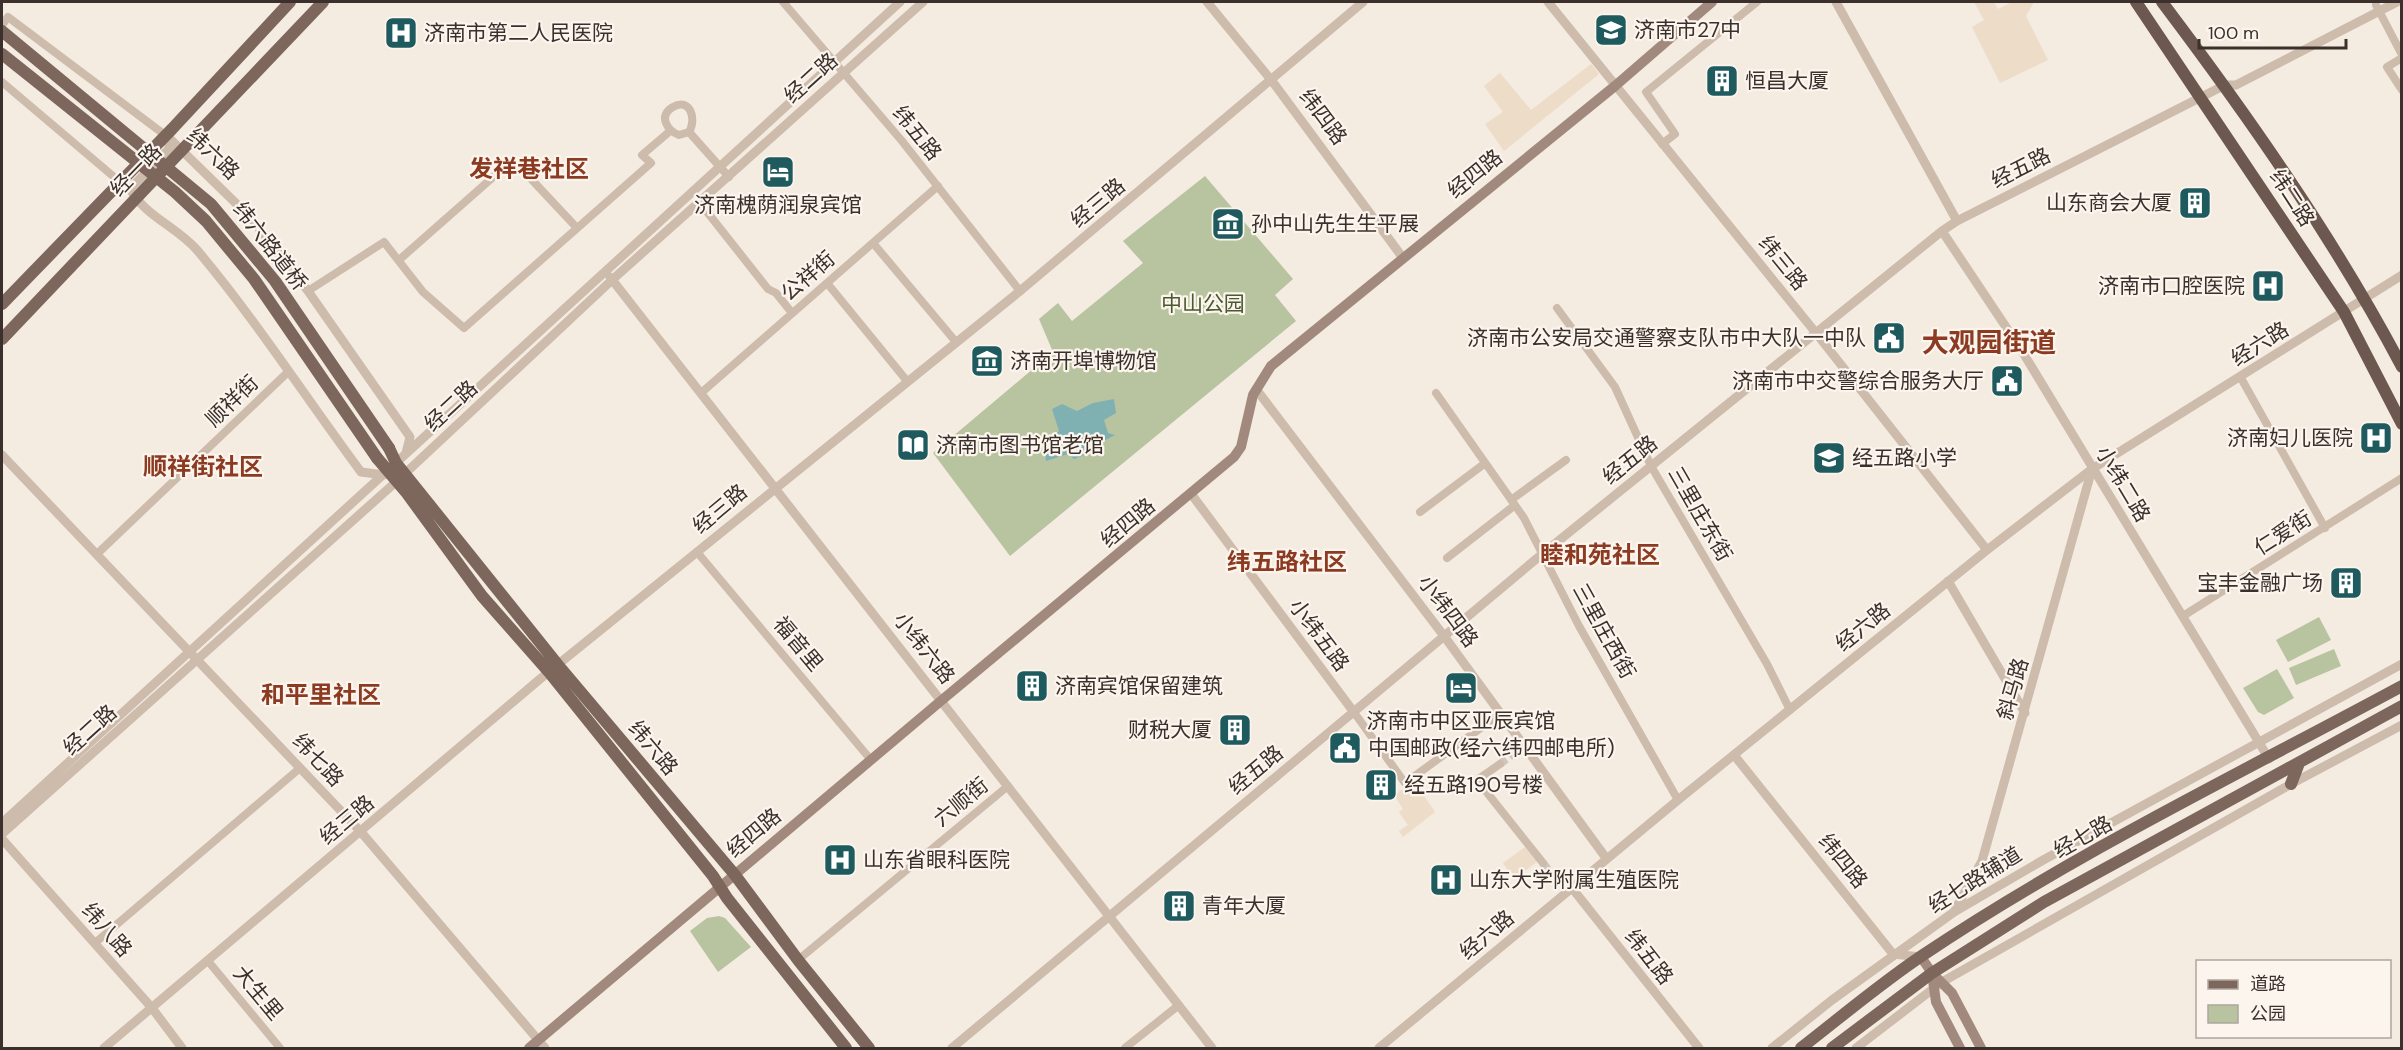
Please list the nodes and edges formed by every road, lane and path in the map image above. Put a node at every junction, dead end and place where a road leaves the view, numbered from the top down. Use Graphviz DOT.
graph roads {
  1 [pos="290,2"];
  2 [pos="323,2"];
  3 [pos="783,2"];
  4 [pos="900,2"];
  5 [pos="923,2"];
  6 [pos="1207,2"];
  7 [pos="1363,2"];
  8 [pos="1548,2"];
  9 [pos="1712,2"];
  10 [pos="1756,2"];
  11 [pos="1836,2"];
  12 [pos="2136,2"];
  13 [pos="2162,2"];
  14 [pos="2397,2"];
  15 [pos="2378,8"];
  16 [pos="2,25"];
  17 [pos="2,31"];
  18 [pos="2,54"];
  19 [pos="2402,57"];
  20 [pos="833,61"];
  21 [pos="843,73"];
  22 [pos="2,81"];
  23 [pos="1272,81"];
  24 [pos="2225,85"];
  25 [pos="1615,86"];
  26 [pos="2402,90"];
  27 [pos="2202,97"];
  28 [pos="669,132"];
  29 [pos="689,132"];
  30 [pos="165,135"];
  31 [pos="1662,144"];
  32 [pos="182,151"];
  33 [pos="719,165"];
  34 [pos="729,177"];
  35 [pos="120,182"];
  36 [pos="938,186"];
  37 [pos="135,199"];
  38 [pos="700,203"];
  39 [pos="1957,221"];
  40 [pos="577,228"];
  41 [pos="1942,231"];
  42 [pos="873,243"];
  43 [pos="1403,258"];
  44 [pos="399,260"];
  45 [pos="604,271"];
  46 [pos="2402,275"];
  47 [pos="612,280"];
  48 [pos="827,283"];
  49 [pos="308,291"];
  50 [pos="1020,291"];
  51 [pos="2365,298"];
  52 [pos="2,304"];
  53 [pos="1557,308"];
  54 [pos="2344,312"];
  55 [pos="792,313"];
  56 [pos="1816,333"];
  57 [pos="2,339"];
  58 [pos="956,342"];
  59 [pos="2402,367"];
  60 [pos="288,372"];
  61 [pos="2241,378"];
  62 [pos="908,381"];
  63 [pos="1256,388"];
  64 [pos="701,393"];
  65 [pos="1436,393"];
  66 [pos="2402,424"];
  67 [pos="389,448"];
  68 [pos="406,454"];
  69 [pos="2,455"];
  70 [pos="377,458"];
  71 [pos="1566,460"];
  72 [pos="1484,464"];
  73 [pos="1651,466"];
  74 [pos="389,469"];
  75 [pos="2092,469"];
  76 [pos="401,478"];
  77 [pos="2402,478"];
  78 [pos="775,486"];
  79 [pos="1192,495"];
  80 [pos="1513,503"];
  81 [pos="1420,512"];
  82 [pos="2325,528"];
  83 [pos="1987,550"];
  84 [pos="697,552"];
  85 [pos="97,554"];
  86 [pos="1541,555"];
  87 [pos="1447,558"];
  88 [pos="1948,581"];
  89 [pos="2183,616"];
  90 [pos="1444,636"];
  91 [pos="194,655"];
  92 [pos="2402,664"];
  93 [pos="554,669"];
  94 [pos="2402,686"];
  95 [pos="942,700"];
  96 [pos="2402,706"];
  97 [pos="1790,710"];
  98 [pos="1353,711"];
  99 [pos="2025,713"];
  100 [pos="1500,714"];
  101 [pos="2402,725"];
  102 [pos="2258,744"];
  103 [pos="1524,745"];
  104 [pos="1514,753"];
  105 [pos="1734,755"];
  106 [pos="2268,759"];
  107 [pos="870,760"];
  108 [pos="2299,763"];
  109 [pos="1500,764"];
  110 [pos="300,768"];
  111 [pos="2291,784"];
  112 [pos="1008,786"];
  113 [pos="1678,800"];
  114 [pos="2,823"];
  115 [pos="361,832"];
  116 [pos="2,834"];
  117 [pos="2,839"];
  118 [pos="1606,858"];
  119 [pos="1543,863"];
  120 [pos="735,875"];
  121 [pos="720,887"];
  122 [pos="1566,889"];
  123 [pos="1954,912"];
  124 [pos="1110,917"];
  125 [pos="95,942"];
  126 [pos="1893,954"];
  127 [pos="1921,957"];
  128 [pos="798,960"];
  129 [pos="208,961"];
  130 [pos="1932,973"];
  131 [pos="1938,985"];
  132 [pos="1179,1005"];
  133 [pos="152,1008"];
  134 [pos="542,1045"];
  135 [pos="104,1048"];
  136 [pos="182,1048"];
  137 [pos="280,1048"];
  138 [pos="529,1048"];
  139 [pos="846,1048"];
  140 [pos="870,1048"];
  141 [pos="952,1048"];
  142 [pos="1125,1048"];
  143 [pos="1212,1048"];
  144 [pos="1379,1048"];
  145 [pos="1699,1048"];
  146 [pos="1772,1048"];
  147 [pos="1801,1048"];
  148 [pos="1832,1048"];
  149 [pos="1856,1048"];
  150 [pos="1960,1048"];
  151 [pos="1981,1048"];
  1 -- 30 [label="main road, 经一路"];
  2 -- 32 [label="main road, 经一路"];
  3 -- 20 [label="street, 纬五路"];
  4 -- 20 [label="street, 经二路"];
  5 -- 21 [label="street, 经二路"];
  6 -- 23 [label="street, 纬四路"];
  7 -- 23 [label="street, 经三路"];
  8 -- 25 [label="street, 纬三路"];
  9 -- 25 [label="main road, 经四路"];
  10 -- 31 [label="street"];
  11 -- 39 [label="street"];
  12 -- 27 [label="highway, 纬二路"];
  13 -- 24 [label="highway, 纬二路"];
  14 -- 15 [label="street, 经五路"];
  15 -- 19 [label="street"];
  15 -- 24 [label="street, 经五路"];
  16 -- 30 [label="street"];
  17 -- 67 [label="main road, 纬六路道桥, bridge"];
  18 -- 70 [label="main road, 纬六路道桥, bridge"];
  19 -- 26 [label="street"];
  20 -- 21 [label="street, 纬五路"];
  20 -- 33 [label="street, 经二路"];
  21 -- 34 [label="street, 经二路"];
  21 -- 36 [label="street, 纬五路"];
  22 -- 35 [label="street"];
  23 -- 43 [label="street, 纬四路"];
  23 -- 50 [label="street, 经三路"];
  24 -- 27 [label="street, 经五路"];
  24 -- 51 [label="highway, 纬二路"];
  25 -- 31 [label="street, 纬三路"];
  25 -- 43 [label="main road, 经四路"];
  27 -- 39 [label="street, 经五路"];
  27 -- 54 [label="highway, 纬二路"];
  28 -- 29 [label="street"];
  28 -- 29 [label="street"];
  28 -- 40 [label="street"];
  29 -- 33 [label="street"];
  30 -- 32 [label="street, 纬六路"];
  30 -- 35 [label="main road, 经一路"];
  30 -- 37 [label="street, 纬六路"];
  31 -- 56 [label="street, 纬三路"];
  32 -- 37 [label="main road, 经一路"];
  32 -- 49 [label="street, 纬六路"];
  33 -- 34 [label="street"];
  33 -- 45 [label="street, 经二路"];
  34 -- 38 [label="street, 经二路"];
  35 -- 52 [label="main road, 经一路"];
  36 -- 42 [label="street, 公祥街"];
  36 -- 50 [label="street, 纬五路"];
  37 -- 57 [label="main road, 经一路"];
  37 -- 60 [label="street, 纬六路"];
  38 -- 47 [label="street, 经二路"];
  38 -- 55 [label="street"];
  39 -- 41 [label="street, 经五路"];
  40 -- 44 [label="street"];
  40 -- 44 [label="street"];
  41 -- 56 [label="street, 经五路"];
  41 -- 75 [label="street, 小纬二路"];
  42 -- 48 [label="street, 公祥街"];
  42 -- 58 [label="street"];
  43 -- 63 [label="main road, 经四路"];
  44 -- 49 [label="street"];
  45 -- 47 [label="street, 小纬六路"];
  45 -- 68 [label="street, 经二路"];
  46 -- 51 [label="street, 经六路"];
  47 -- 64 [label="street, 小纬六路"];
  47 -- 76 [label="street, 经二路"];
  48 -- 55 [label="street, 公祥街"];
  48 -- 62 [label="street"];
  49 -- 68 [label="street, 纬六路"];
  50 -- 58 [label="street, 经三路"];
  51 -- 54 [label="street, 经六路"];
  51 -- 59 [label="highway, 纬二路"];
  53 -- 73 [label="street, 三里庄东街"];
  54 -- 61 [label="street, 经六路"];
  54 -- 66 [label="highway, 纬二路"];
  55 -- 64 [label="street, 公祥街"];
  56 -- 73 [label="street, 经五路"];
  56 -- 83 [label="street, 纬三路"];
  58 -- 62 [label="street, 经三路"];
  60 -- 74 [label="street, 纬六路"];
  60 -- 85 [label="street, 顺祥街"];
  61 -- 75 [label="street, 经六路"];
  61 -- 82 [label="street"];
  62 -- 78 [label="street, 经三路"];
  63 -- 79 [label="main road, 经四路"];
  63 -- 90 [label="street, 小纬四路"];
  64 -- 78 [label="street, 小纬六路"];
  65 -- 72 [label="street, 三里庄西街"];
  67 -- 74 [label="main road, 纬六路"];
  68 -- 74 [label="street, 经二路"];
  68 -- 76 [label="street, 纬六路"];
  69 -- 85 [label="street, 纬七路"];
  70 -- 74 [label="main road, 纬六路"];
  71 -- 80 [label="street"];
  72 -- 80 [label="street, 三里庄西街"];
  72 -- 81 [label="street"];
  73 -- 86 [label="street, 经五路"];
  73 -- 97 [label="street, 三里庄东街"];
  74 -- 76 [label="main road, 纬六路"];
  74 -- 76 [label="street, 纬六路"];
  74 -- 91 [label="street, 经二路"];
  75 -- 83 [label="street, 经六路"];
  75 -- 89 [label="street, 小纬二路"];
  75 -- 99 [label="street, 斜马路"];
  76 -- 91 [label="street, 经二路"];
  76 -- 93 [label="main road, 纬六路"];
  77 -- 82 [label="street, 仁爱街"];
  78 -- 84 [label="street, 经三路"];
  78 -- 95 [label="street, 小纬六路"];
  79 -- 95 [label="main road, 经四路"];
  79 -- 98 [label="street, 小纬五路"];
  80 -- 86 [label="street, 三里庄西街"];
  80 -- 87 [label="street"];
  82 -- 89 [label="street, 仁爱街"];
  83 -- 88 [label="street, 经六路"];
  84 -- 93 [label="street, 经三路"];
  84 -- 107 [label="street, 福音里"];
  85 -- 91 [label="street, 纬七路"];
  86 -- 90 [label="street, 经五路"];
  86 -- 113 [label="street, 三里庄西街"];
  88 -- 97 [label="street, 经六路"];
  88 -- 99 [label="street"];
  89 -- 102 [label="street, 小纬二路"];
  90 -- 98 [label="street, 经五路"];
  90 -- 100 [label="street, 小纬四路"];
  91 -- 110 [label="street, 纬七路"];
  91 -- 114 [label="street, 经二路"];
  91 -- 116 [label="street, 经二路"];
  92 -- 102 [label="street, 经七路辅道"];
  93 -- 115 [label="street, 经三路"];
  93 -- 120 [label="main road, 纬六路"];
  93 -- 121 [label="main road, 纬六路"];
  94 -- 106 [label="main road, 经七路"];
  95 -- 107 [label="main road, 经四路"];
  95 -- 112 [label="street, 小纬六路"];
  96 -- 108 [label="main road, 经七路"];
  97 -- 105 [label="street, 经六路"];
  98 -- 100 [label="street"];
  98 -- 124 [label="street, 经五路"];
  99 -- 123 [label="street, 斜马路"];
  100 -- 103 [label="street, 小纬四路"];
  101 -- 111 [label="street"];
  102 -- 106 [label="street, 小纬二路"];
  102 -- 123 [label="street, 经七路辅道"];
  103 -- 104 [label="street"];
  103 -- 118 [label="street, 小纬四路"];
  105 -- 113 [label="street, 经六路"];
  105 -- 126 [label="street, 纬四路"];
  106 -- 127 [label="main road, 经七路"];
  107 -- 120 [label="main road, 经四路"];
  108 -- 111 [label="main road"];
  108 -- 130 [label="main road, 经七路"];
  109 -- 119 [label="street"];
  110 -- 115 [label="street, 纬七路"];
  110 -- 125 [label="street"];
  111 -- 131 [label="street"];
  112 -- 124 [label="street, 小纬六路"];
  112 -- 128 [label="street, 六顺街"];
  113 -- 118 [label="street, 经六路"];
  115 -- 129 [label="street, 经三路"];
  115 -- 134 [label="street, 纬七路"];
  117 -- 125 [label="street, 纬八路"];
  118 -- 122 [label="street, 经六路"];
  120 -- 121 [label="main road, 经四路"];
  120 -- 128 [label="main road, 纬六路"];
  121 -- 134 [label="main road, 经四路"];
  121 -- 139 [label="main road, 纬六路"];
  122 -- 144 [label="street, 经六路"];
  122 -- 145 [label="street, 纬五路"];
  123 -- 126 [label="street, 经七路辅道"];
  124 -- 132 [label="street, 小纬六路"];
  124 -- 141 [label="street, 经五路"];
  125 -- 133 [label="street, 纬八路"];
  126 -- 127 [label="street"];
  126 -- 146 [label="street, 经七路辅道"];
  127 -- 130 [label="main road"];
  127 -- 147 [label="main road, 经七路"];
  128 -- 140 [label="main road, 纬六路"];
  129 -- 133 [label="street, 经三路"];
  129 -- 137 [label="street, 大生里"];
  130 -- 131 [label="main road"];
  130 -- 148 [label="main road, 经七路"];
  131 -- 149 [label="street"];
  131 -- 150 [label="main road"];
  131 -- 151 [label="main road"];
  132 -- 142 [label="street"];
  132 -- 143 [label="street, 小纬六路"];
  133 -- 135 [label="street, 经三路"];
  133 -- 136 [label="street, 纬八路"];
  134 -- 138 [label="main road, 经四路"];
}
